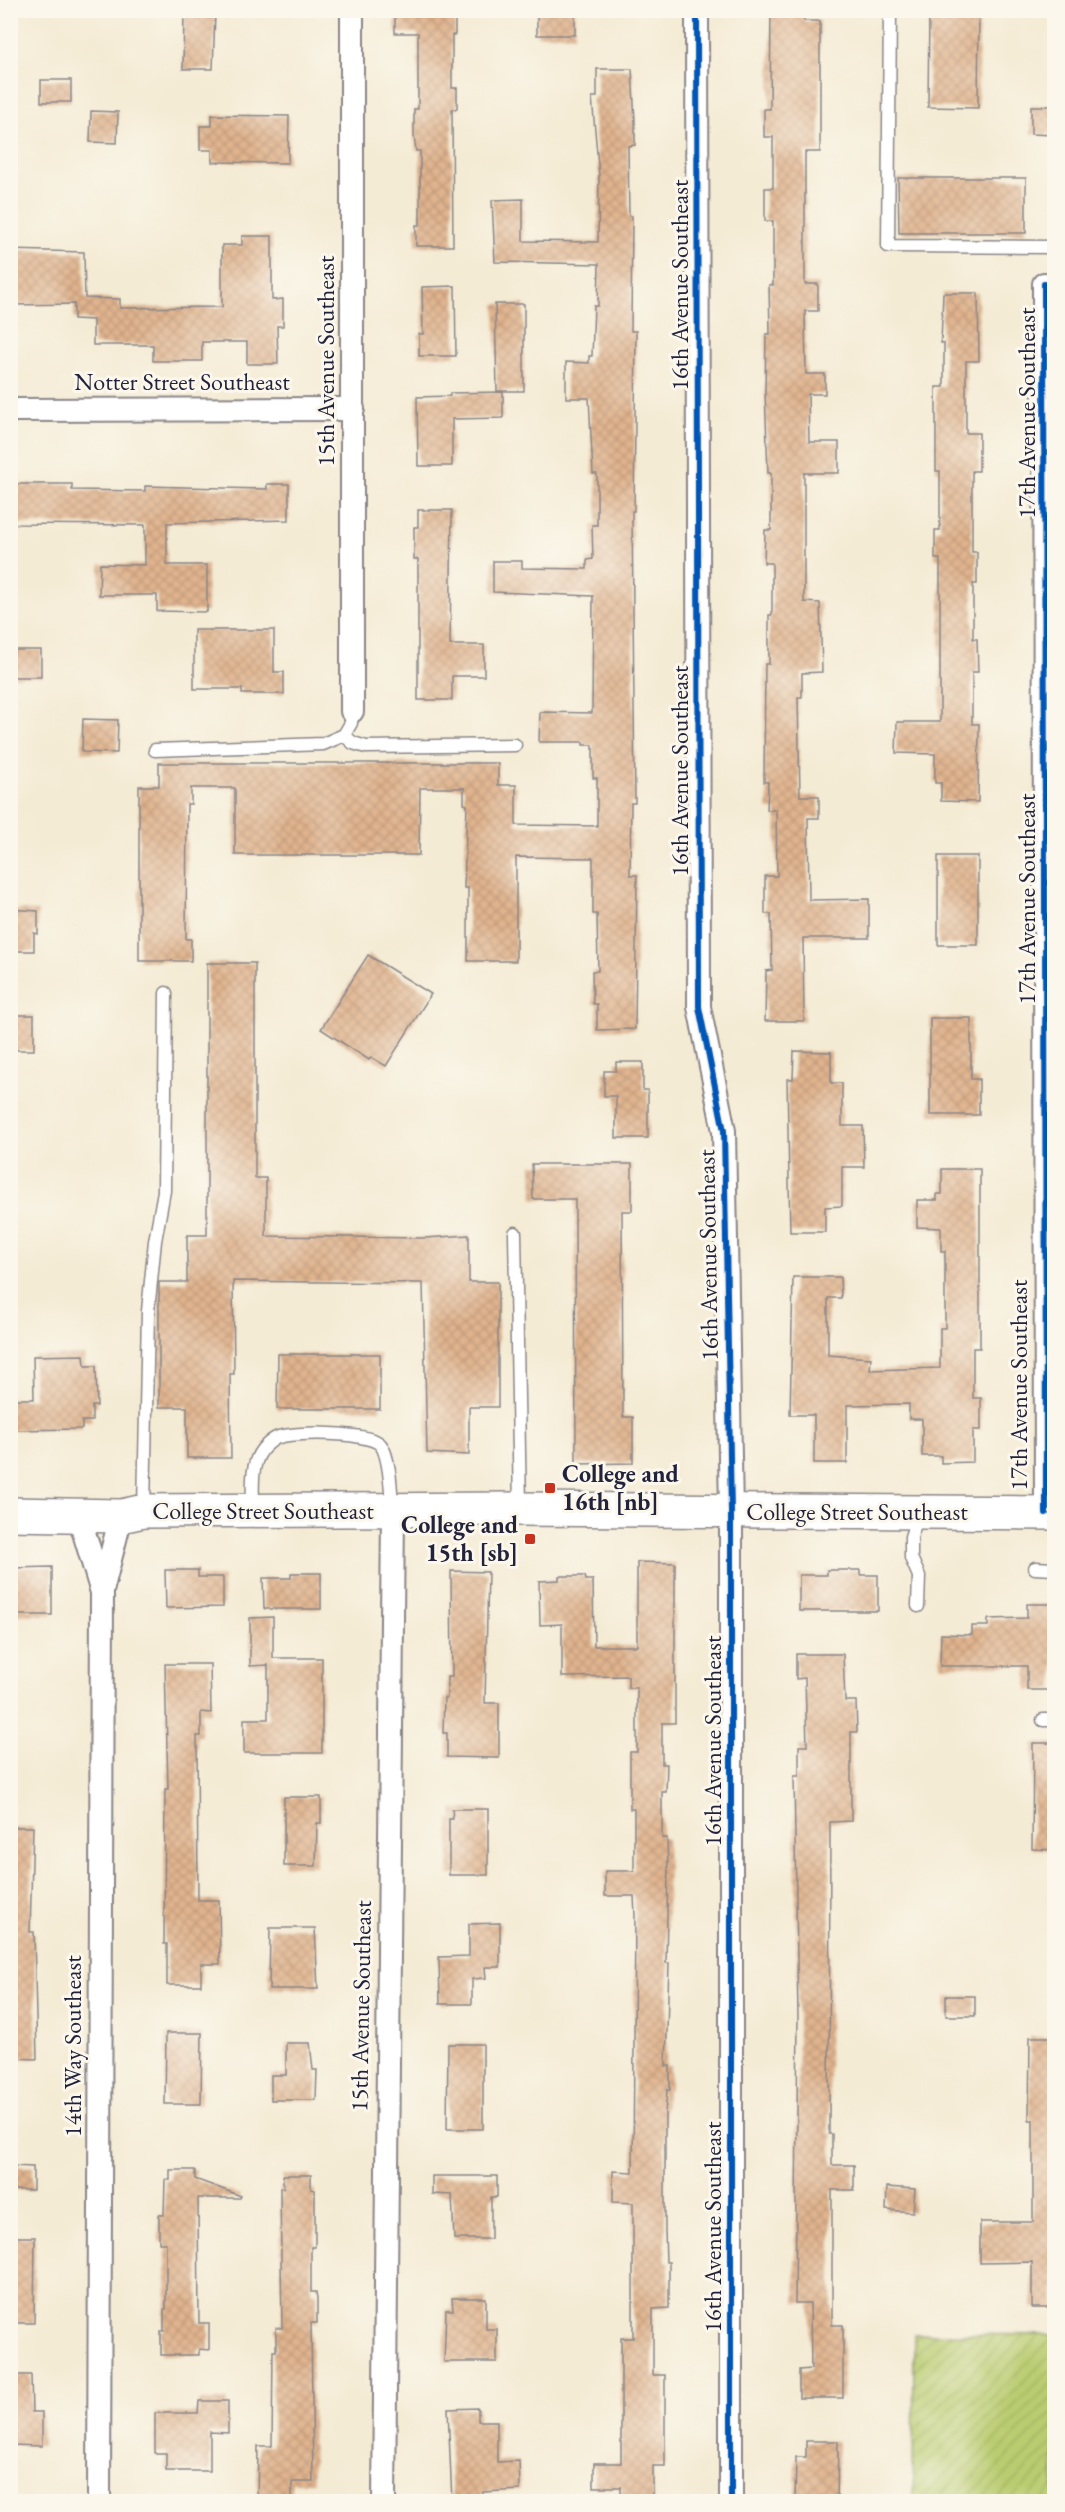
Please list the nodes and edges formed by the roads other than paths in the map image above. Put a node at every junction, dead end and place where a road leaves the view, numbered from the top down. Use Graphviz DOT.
graph roads {
  1 [pos="352,10"];
  2 [pos="697,10"];
  3 [pos="890,10"];
  4 [pos="1054,247"];
  5 [pos="1044,285"];
  6 [pos="353,409"];
  7 [pos="10,410"];
  8 [pos="352,711"];
  9 [pos="344,735"];
  10 [pos="515,745"];
  11 [pos="155,750"];
  12 [pos="166,993"];
  13 [pos="515,1233"];
  14 [pos="520,1509"];
  15 [pos="253,1511"];
  16 [pos="393,1511"];
  17 [pos="731,1512"];
  18 [pos="918,1512"];
  19 [pos="1050,1513"];
  20 [pos="133,1514"];
  21 [pos="11,1515"];
  22 [pos="79,1516"];
  23 [pos="1035,1568"];
  24 [pos="1054,1569"];
  25 [pos="102,1591"];
  26 [pos="918,1606"];
  27 [pos="99,2502"];
  28 [pos="384,2502"];
  29 [pos="731,2502"];
  1 -- 6 [label="street, 15th Avenue Southeast"];
  2 -- 17 [label="street, 16th Avenue Southeast"];
  3 -- 4 [label="lane"];
  5 -- 19 [label="street, 17th Avenue Southeast"];
  6 -- 7 [label="street, Notter Street Southeast"];
  6 -- 8 [label="street, 15th Avenue Southeast"];
  8 -- 9 [label="lane"];
  9 -- 10 [label="lane"];
  9 -- 11 [label="lane"];
  12 -- 20 [label="lane"];
  13 -- 14 [label="lane"];
  14 -- 16 [label="main road, College Street Southeast"];
  14 -- 17 [label="main road, College Street Southeast"];
  15 -- 16 [label="main road, College Street Southeast"];
  15 -- 16 [label="lane"];
  15 -- 20 [label="main road, College Street Southeast"];
  16 -- 28 [label="street, 15th Avenue Southeast"];
  17 -- 18 [label="main road, College Street Southeast"];
  17 -- 29 [label="street, 16th Avenue Southeast"];
  18 -- 19 [label="main road, College Street Southeast"];
  18 -- 26 [label="lane"];
  20 -- 22 [label="main road, College Street Southeast"];
  20 -- 25 [label="street, 14th Way Southeast"];
  21 -- 22 [label="main road, College Street Southeast"];
  22 -- 25 [label="street, 14th Way Southeast"];
  23 -- 24 [label="lane"];
  25 -- 27 [label="street, 14th Way Southeast"];
}
